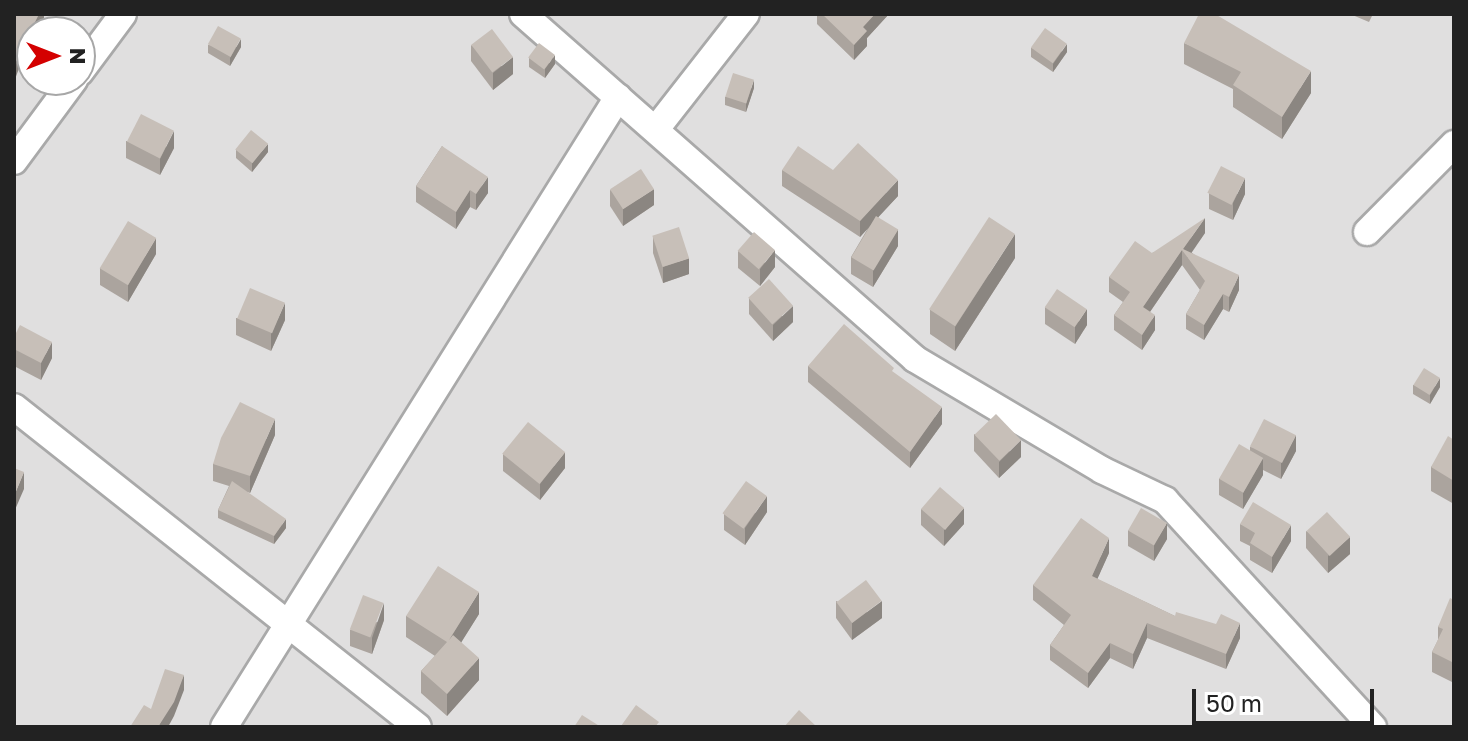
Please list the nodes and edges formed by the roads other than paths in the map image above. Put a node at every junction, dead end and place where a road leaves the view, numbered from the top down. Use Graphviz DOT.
graph roads {
  1 [pos="123,14"];
  2 [pos="523,14"];
  3 [pos="746,14"];
  4 [pos="96,50"];
  5 [pos="62,96"];
  6 [pos="618,97"];
  7 [pos="656,129"];
  8 [pos="1454,144"];
  9 [pos="14,161"];
  10 [pos="1367,232"];
  11 [pos="14,407"];
  12 [pos="287,624"];
  13 [pos="224,727"];
  14 [pos="418,727"];
  15 [pos="1373,727"];
  1 -- 4 [label="street"];
  2 -- 6 [label="street"];
  3 -- 7 [label="street"];
  5 -- 9 [label="street"];
  6 -- 7 [label="street"];
  6 -- 12 [label="street"];
  7 -- 15 [label="street"];
  8 -- 10 [label="street"];
  11 -- 12 [label="street"];
  12 -- 13 [label="street"];
  12 -- 14 [label="street"];
}
